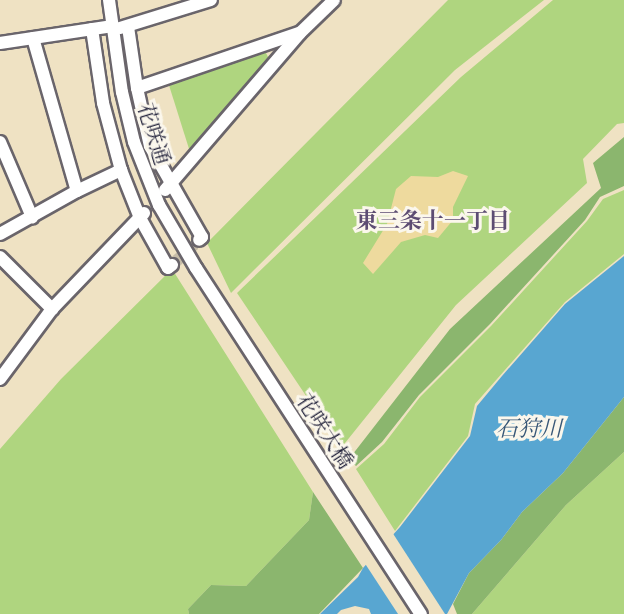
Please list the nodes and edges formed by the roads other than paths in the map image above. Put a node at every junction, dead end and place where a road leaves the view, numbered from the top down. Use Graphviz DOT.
graph roads {
  1 [pos="109,0"];
  2 [pos="211,0"];
  3 [pos="334,0"];
  4 [pos="128,27"];
  5 [pos="113,28"];
  6 [pos="92,29"];
  7 [pos="300,33"];
  8 [pos="33,38"];
  9 [pos="0,43"];
  10 [pos="137,87"];
  11 [pos="0,142"];
  12 [pos="121,170"];
  13 [pos="167,187"];
  14 [pos="77,191"];
  15 [pos="142,216"];
  16 [pos="32,217"];
  17 [pos="0,234"];
  18 [pos="199,240"];
  19 [pos="0,257"];
  20 [pos="172,265"];
  21 [pos="195,268"];
  22 [pos="52,309"];
  23 [pos="0,380"];
  24 [pos="421,614"];
  1 -- 5 [label="street, 花咲通"];
  2 -- 4 [label="street"];
  3 -- 7 [label="street"];
  4 -- 5 [label="street"];
  4 -- 10 [label="street"];
  5 -- 6 [label="street"];
  5 -- 21 [label="street, 花咲通"];
  6 -- 8 [label="street"];
  6 -- 12 [label="street"];
  7 -- 10 [label="street"];
  7 -- 13 [label="street"];
  8 -- 9 [label="street"];
  8 -- 14 [label="street"];
  10 -- 13 [label="street"];
  11 -- 16 [label="street"];
  12 -- 14 [label="street"];
  12 -- 15 [label="street"];
  13 -- 18 [label="street"];
  14 -- 16 [label="street"];
  15 -- 20 [label="street"];
  15 -- 22 [label="street"];
  16 -- 17 [label="street"];
  19 -- 22 [label="street"];
  21 -- 24 [label="street, 花咲大橋"];
  22 -- 23 [label="street"];
}
